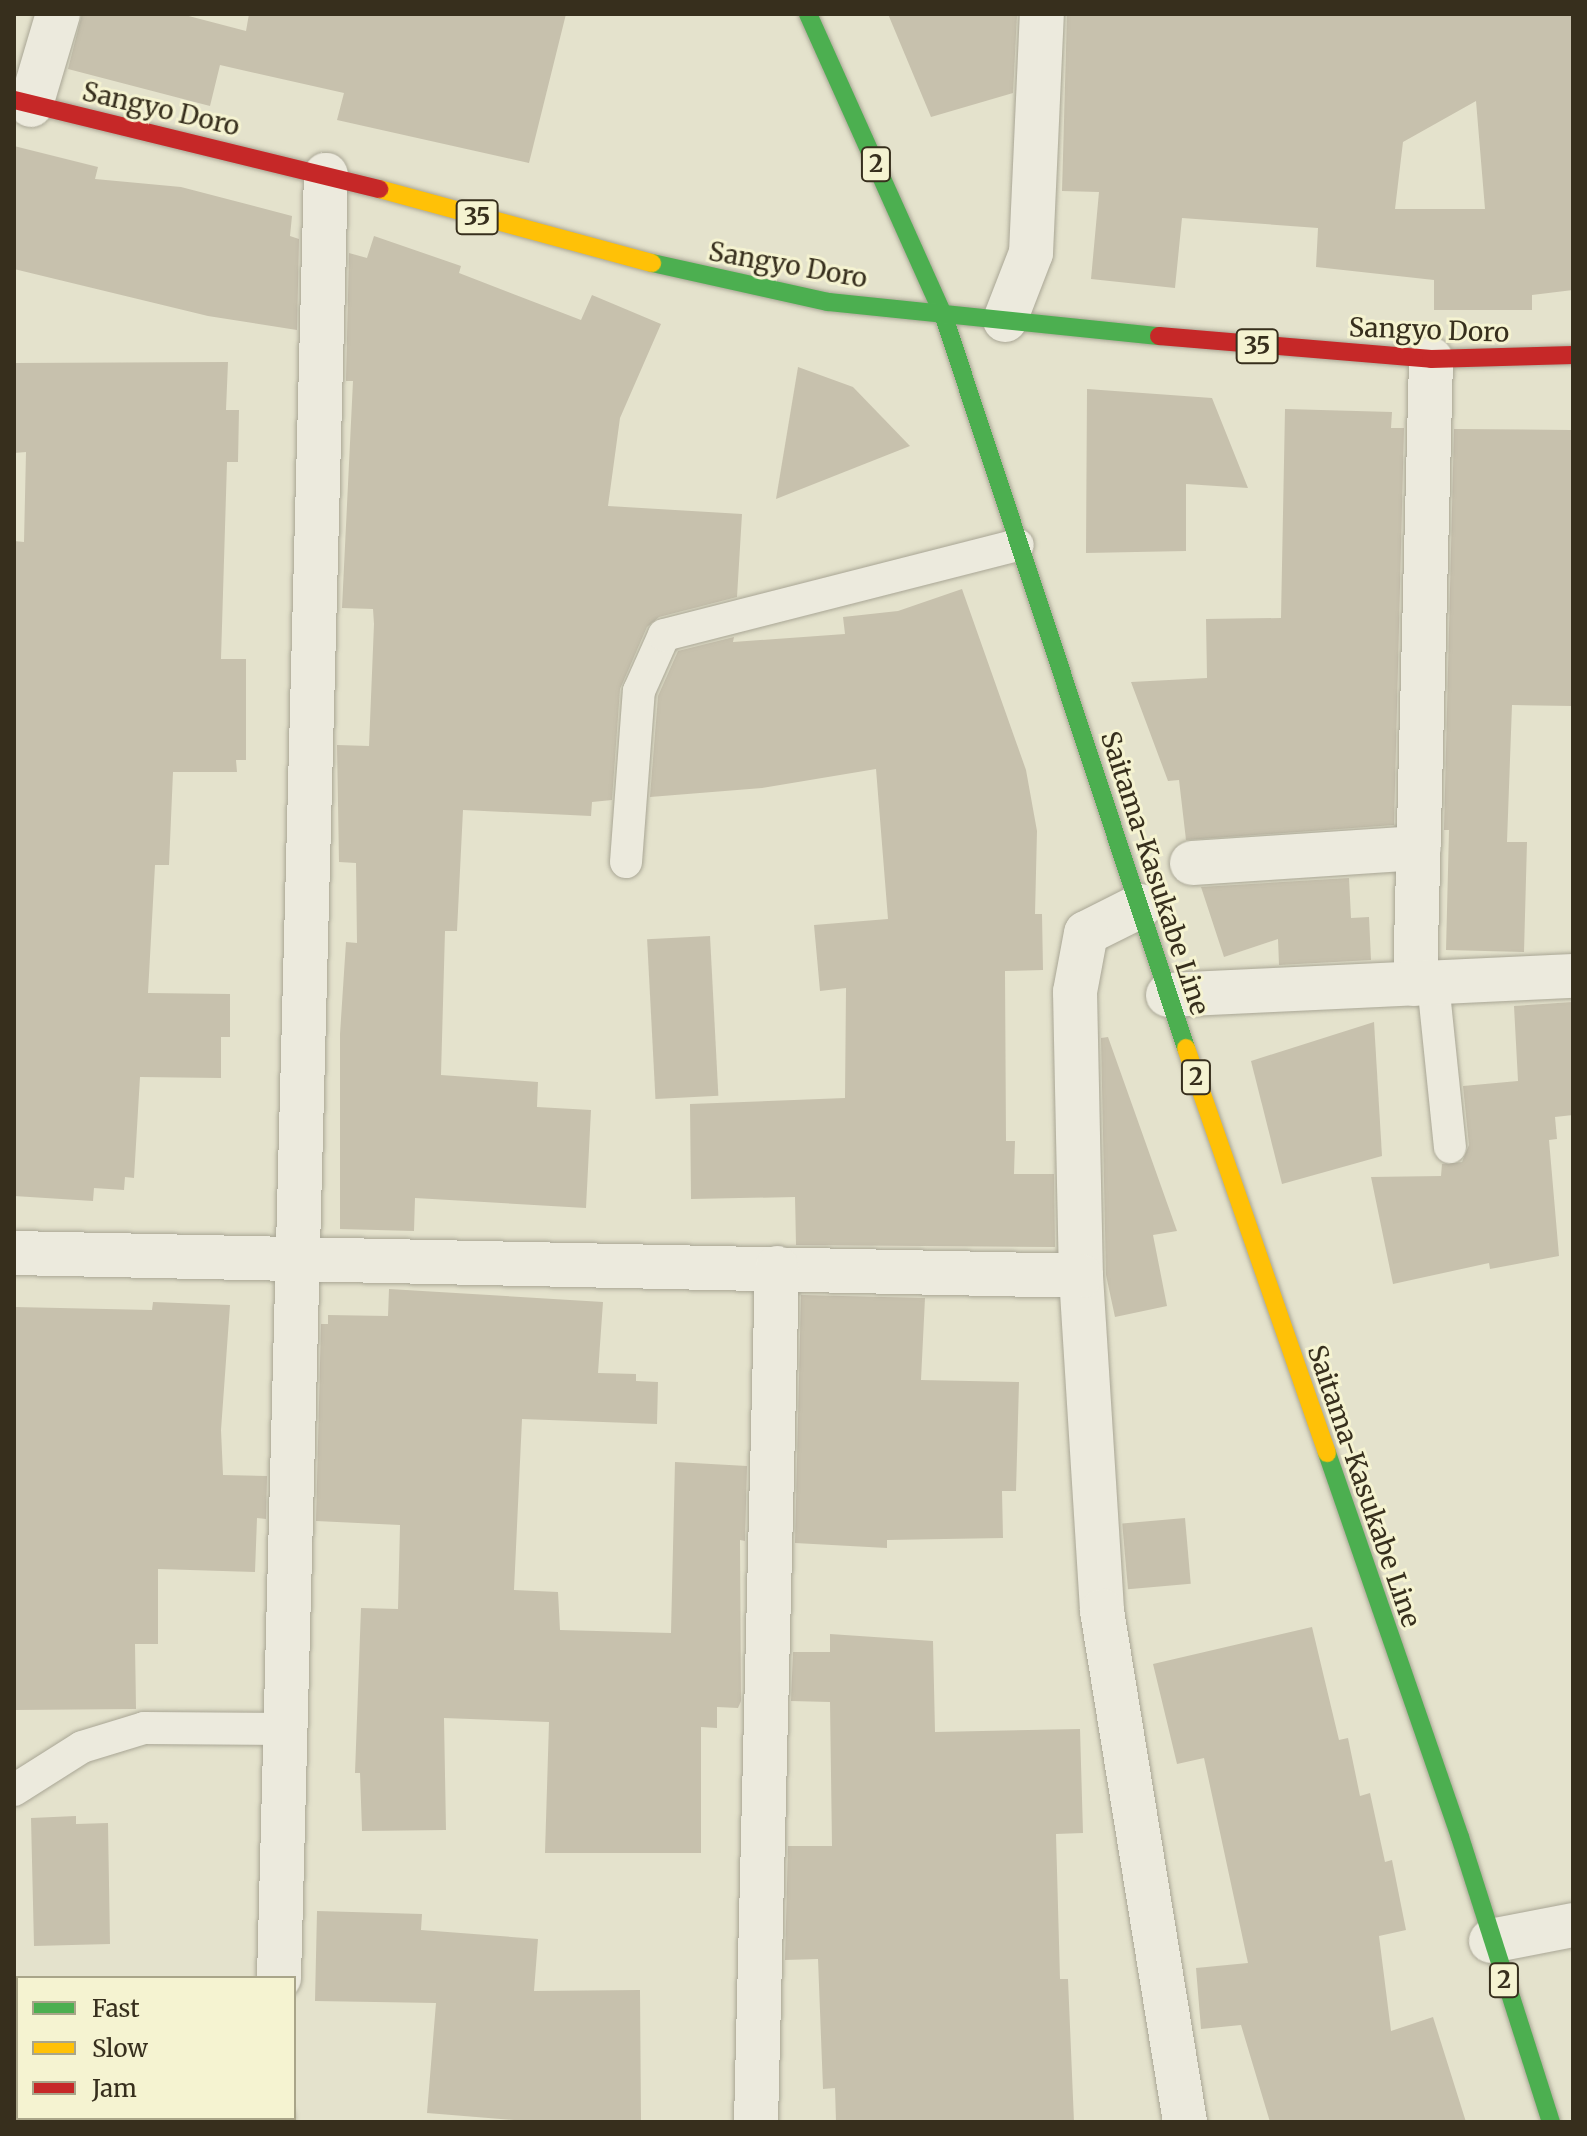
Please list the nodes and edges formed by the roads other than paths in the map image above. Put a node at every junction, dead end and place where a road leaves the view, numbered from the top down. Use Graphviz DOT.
graph roads {
  1 [pos="58,14"];
  2 [pos="808,14"];
  3 [pos="1042,14"];
  4 [pos="23,103"];
  5 [pos="326,175"];
  6 [pos="943,314"];
  7 [pos="1005,320"];
  8 [pos="1573,355"];
  9 [pos="1431,359"];
  10 [pos="1018,545"];
  11 [pos="1419,848"];
  12 [pos="626,862"];
  13 [pos="1192,863"];
  14 [pos="1140,906"];
  15 [pos="1573,976"];
  16 [pos="1424,983"];
  17 [pos="1168,995"];
  18 [pos="1450,1147"];
  19 [pos="14,1253"];
  20 [pos="298,1261"];
  21 [pos="777,1268"];
  22 [pos="1081,1276"];
  23 [pos="286,1729"];
  24 [pos="14,1792"];
  25 [pos="1573,1925"];
  26 [pos="1491,1941"];
  27 [pos="279,1976"];
  28 [pos="756,2122"];
  29 [pos="1185,2122"];
  30 [pos="1551,2122"];
  1 -- 4 [label="street"];
  2 -- 6 [label="main road, Saitama-Kasukabe Line / 2"];
  3 -- 7 [label="street"];
  4 -- 5 [label="main road, Sangyo Doro / 35"];
  5 -- 6 [label="main road, Sangyo Doro / 35"];
  5 -- 20 [label="street"];
  6 -- 7 [label="main road, Sangyo Doro / 35"];
  6 -- 10 [label="main road, Saitama-Kasukabe Line / 2"];
  7 -- 9 [label="main road, Sangyo Doro / 35"];
  8 -- 9 [label="main road, Sangyo Doro / 35"];
  9 -- 11 [label="street"];
  10 -- 12 [label="lane"];
  10 -- 14 [label="main road, Saitama-Kasukabe Line / 2"];
  11 -- 13 [label="street"];
  11 -- 16 [label="street"];
  14 -- 17 [label="main road, Saitama-Kasukabe Line / 2"];
  14 -- 22 [label="street"];
  15 -- 16 [label="street"];
  16 -- 17 [label="street"];
  16 -- 18 [label="lane"];
  17 -- 26 [label="main road, Saitama-Kasukabe Line / 2"];
  19 -- 20 [label="street"];
  20 -- 21 [label="street"];
  20 -- 23 [label="street"];
  21 -- 22 [label="street"];
  21 -- 28 [label="street"];
  22 -- 29 [label="street"];
  23 -- 24 [label="lane"];
  23 -- 27 [label="street"];
  25 -- 26 [label="street"];
  26 -- 30 [label="main road, Saitama-Kasukabe Line / 2"];
}
